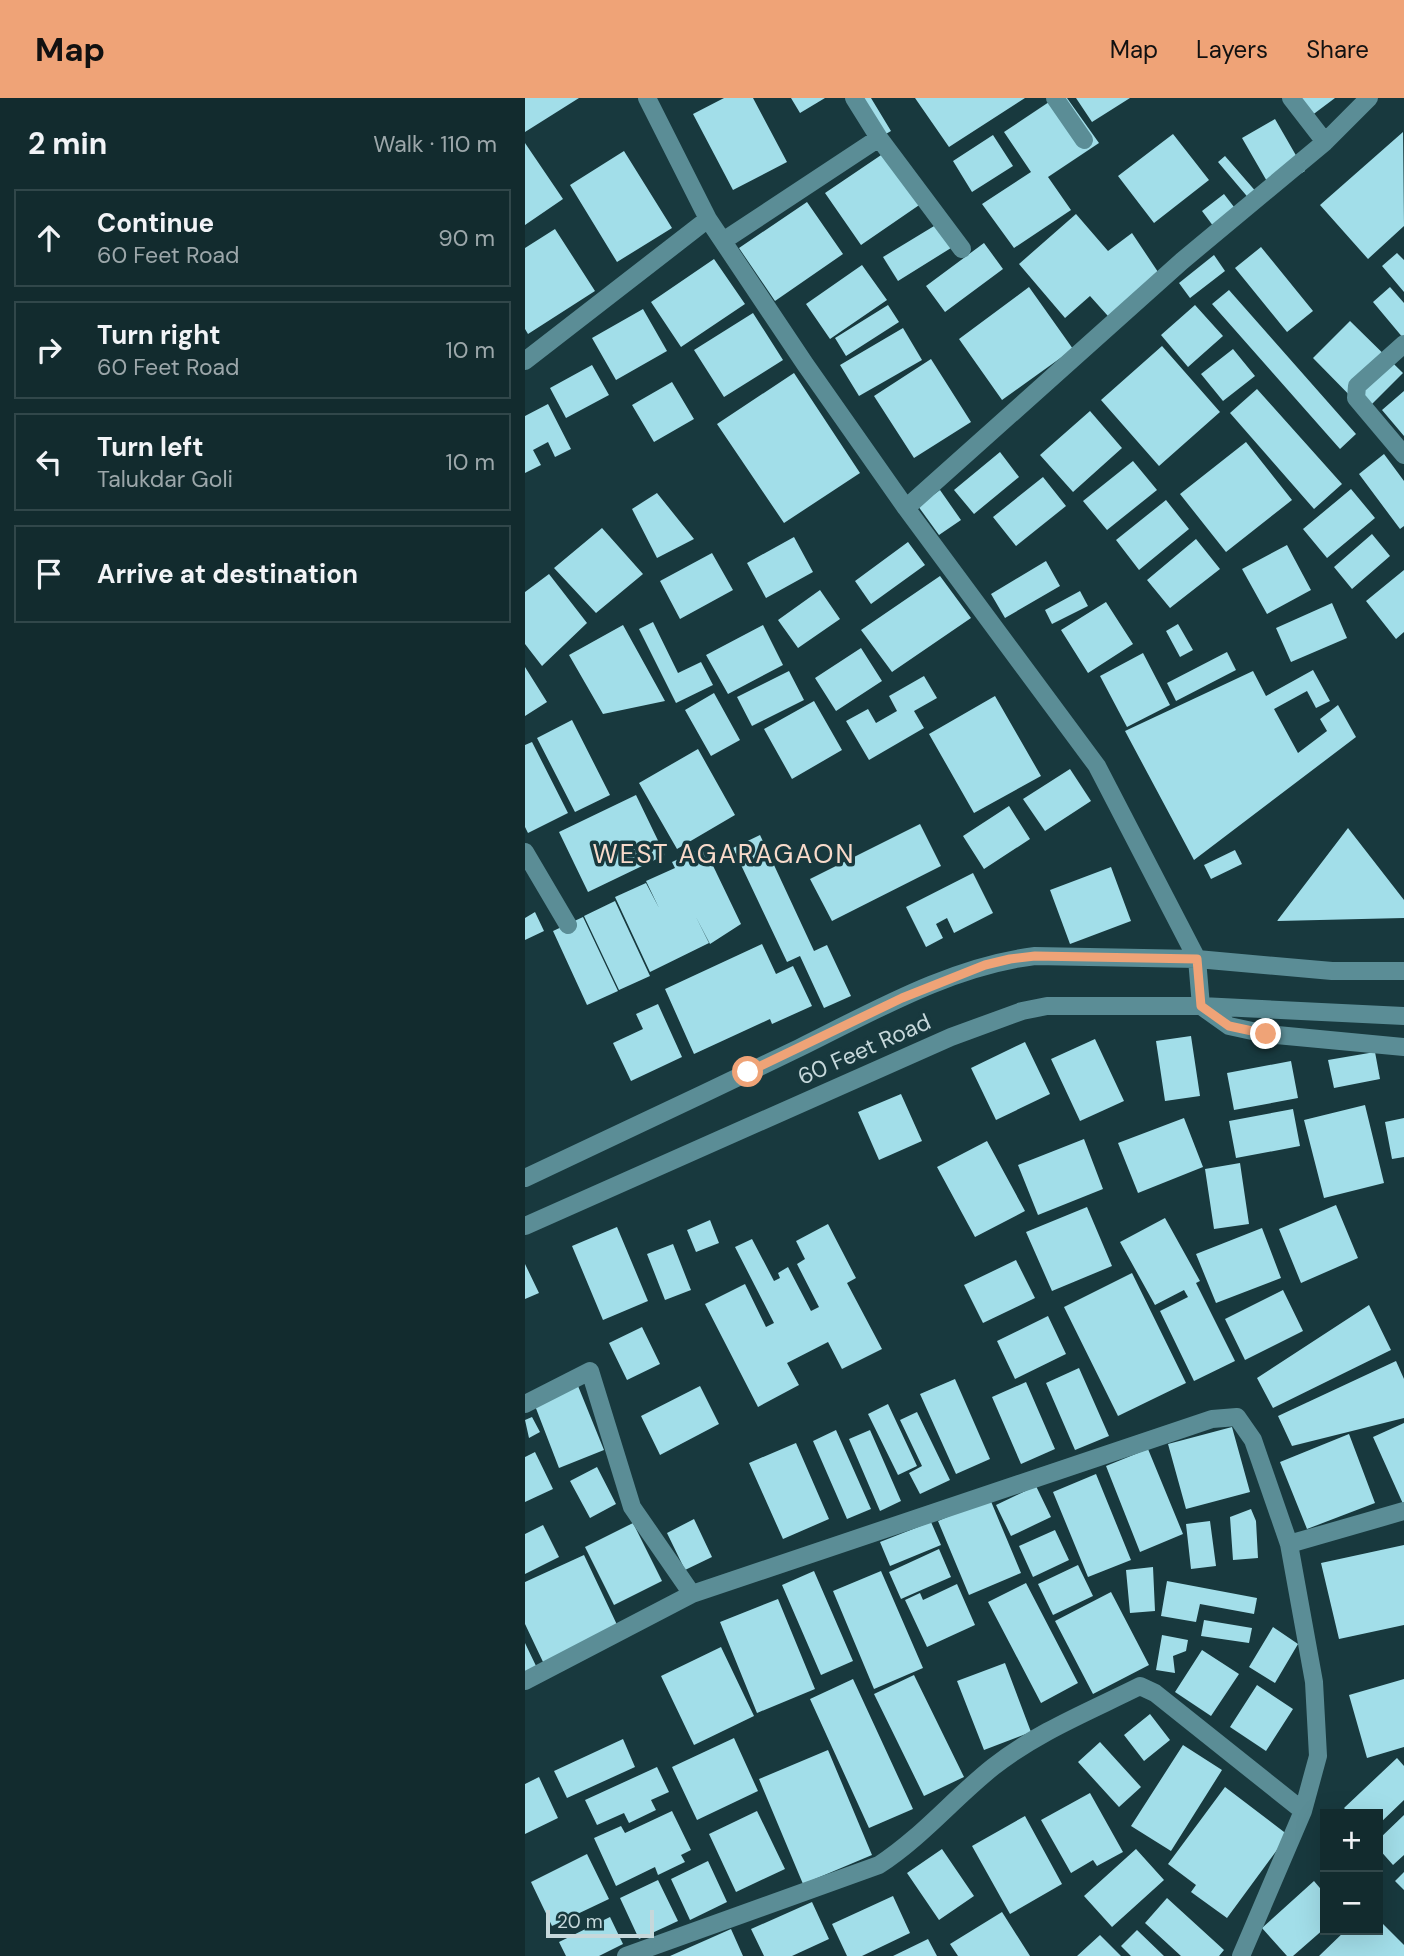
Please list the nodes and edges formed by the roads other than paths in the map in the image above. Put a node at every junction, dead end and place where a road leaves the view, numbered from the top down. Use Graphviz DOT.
graph roads {
  1 [pos="647,98"];
  2 [pos="854,98"];
  3 [pos="1055,98"];
  4 [pos="1291,98"];
  5 [pos="1369,98"];
  6 [pos="879,138"];
  7 [pos="1084,140"];
  8 [pos="1325,142"];
  9 [pos="708,219"];
  10 [pos="723,242"];
  11 [pos="962,249"];
  12 [pos="1404,344"];
  13 [pos="525,361"];
  14 [pos="1404,455"];
  15 [pos="906,508"];
  16 [pos="525,852"];
  17 [pos="568,925"];
  18 [pos="1197,959"];
  19 [pos="1404,971"];
  20 [pos="1201,1006"];
  21 [pos="1404,1016"];
  22 [pos="1404,1047"];
  23 [pos="525,1178"];
  24 [pos="525,1226"];
  25 [pos="525,1404"];
  26 [pos="1404,1511"];
  27 [pos="1289,1544"];
  28 [pos="692,1594"];
  29 [pos="525,1681"];
  30 [pos="1303,1811"];
  31 [pos="626,1956"];
  32 [pos="1241,1956"];
  1 -- 9 [label="street"];
  2 -- 6 [label="street"];
  3 -- 7 [label="street"];
  4 -- 8 [label="street"];
  5 -- 8 [label="street"];
  6 -- 10 [label="street"];
  6 -- 11 [label="street"];
  8 -- 15 [label="street"];
  9 -- 10 [label="street"];
  9 -- 13 [label="street"];
  10 -- 15 [label="street"];
  12 -- 14 [label="street"];
  15 -- 18 [label="street"];
  16 -- 17 [label="street"];
  18 -- 19 [label="street, 60 Feet Road"];
  18 -- 20 [label="street"];
  18 -- 23 [label="street, 60 Feet Road"];
  20 -- 21 [label="street, 60 Feet Road"];
  20 -- 22 [label="street"];
  20 -- 24 [label="street, 60 Feet Road"];
  25 -- 28 [label="street"];
  26 -- 27 [label="street"];
  27 -- 28 [label="street"];
  27 -- 30 [label="street"];
  28 -- 29 [label="street"];
  30 -- 31 [label="street"];
  30 -- 32 [label="street"];
}
